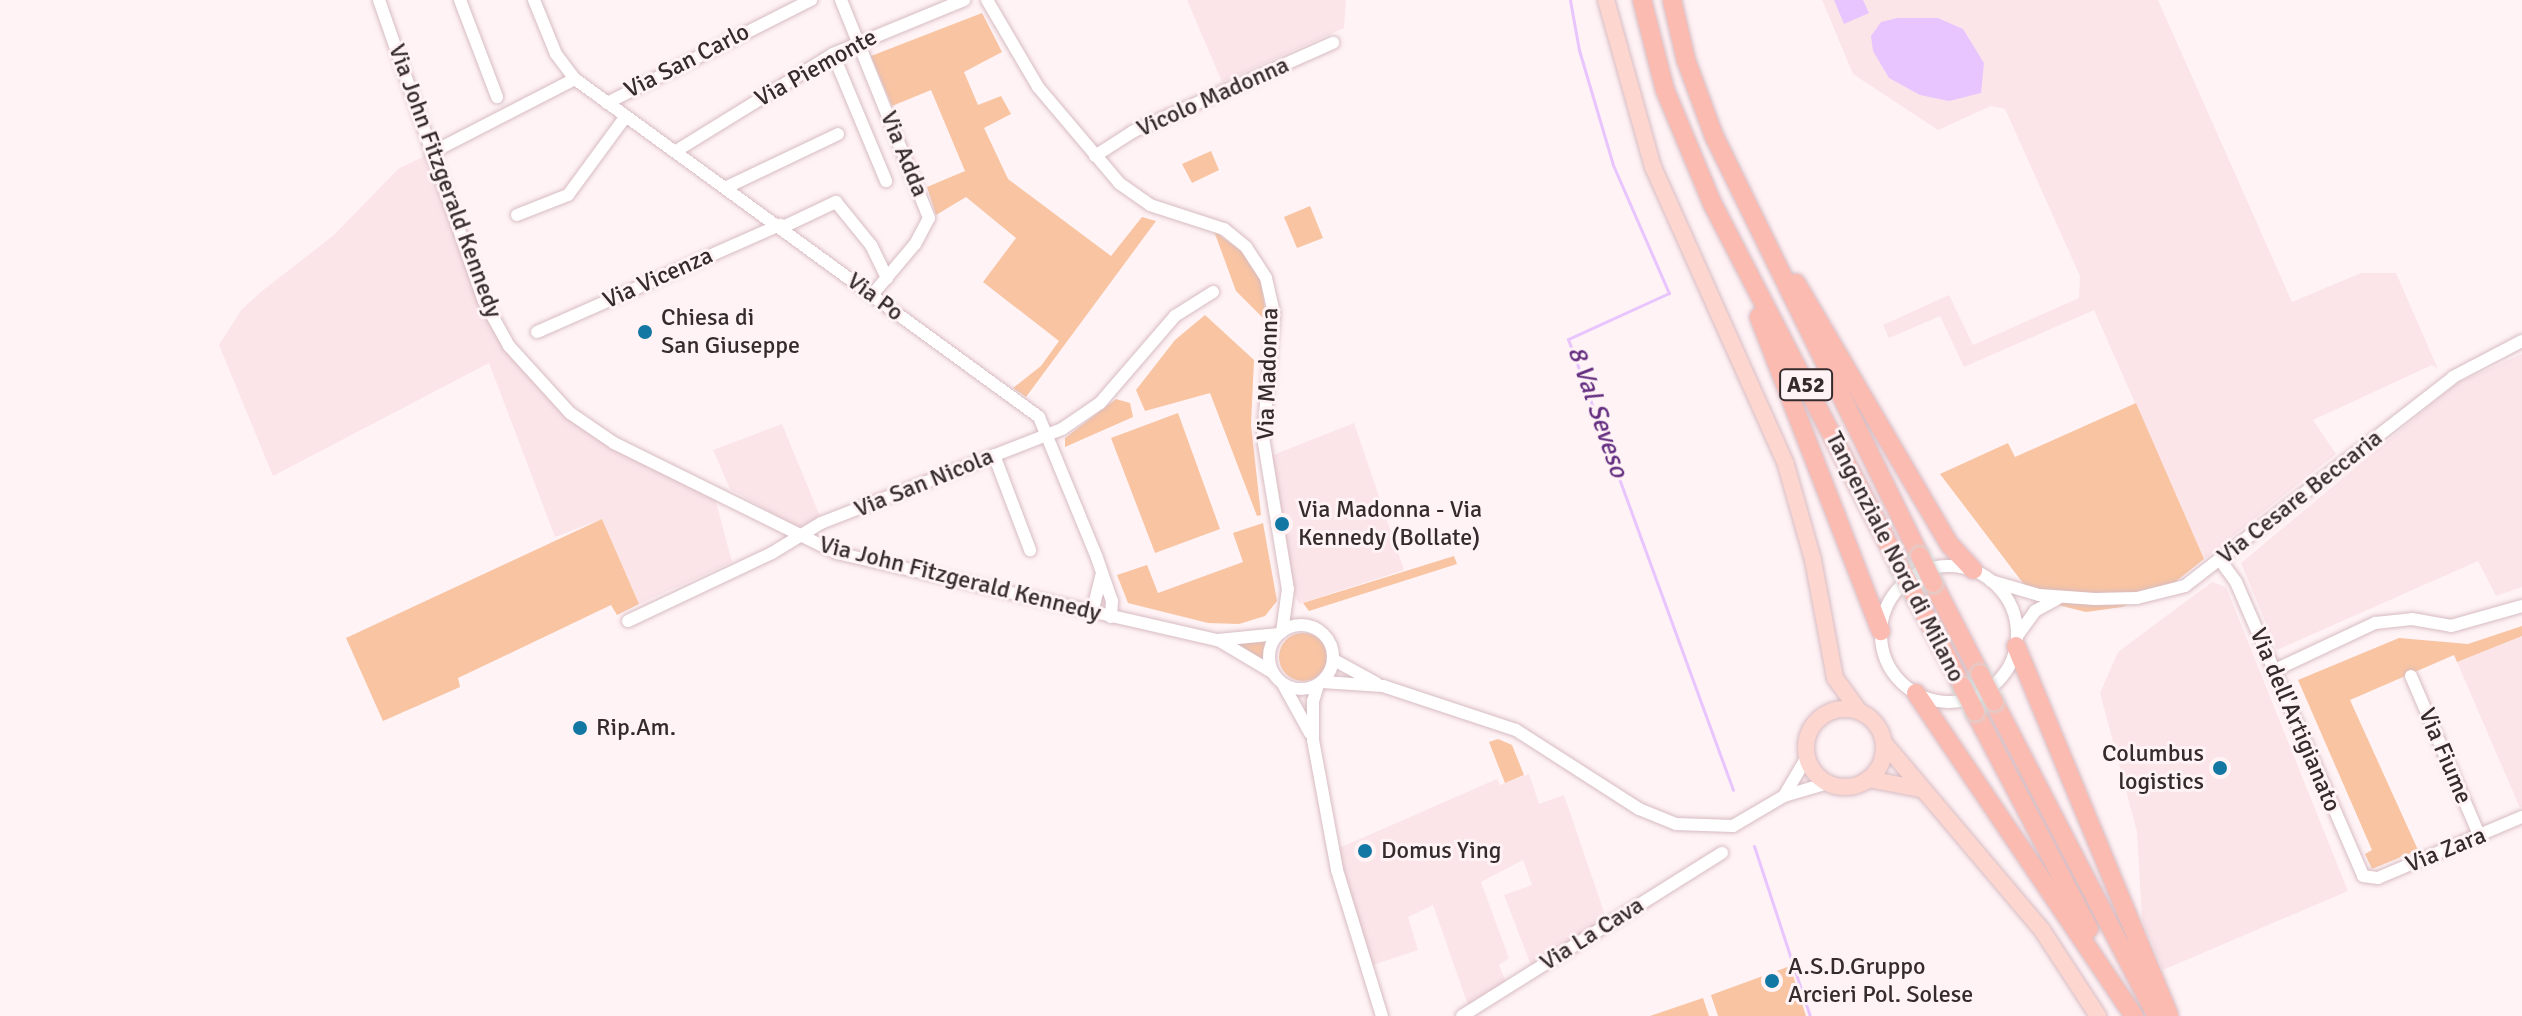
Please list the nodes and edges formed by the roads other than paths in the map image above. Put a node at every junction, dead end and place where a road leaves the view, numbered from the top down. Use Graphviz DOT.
graph roads {
  1 [pos="379,0"];
  2 [pos="460,0"];
  3 [pos="534,0"];
  4 [pos="811,0"];
  5 [pos="841,0"];
  6 [pos="964,0"];
  7 [pos="987,0"];
  8 [pos="1606,0"];
  9 [pos="1642,0"];
  10 [pos="1672,0"];
  11 [pos="859,41"];
  12 [pos="1333,43"];
  13 [pos="833,54"];
  14 [pos="575,79"];
  15 [pos="497,97"];
  16 [pos="607,103"];
  17 [pos="626,116"];
  18 [pos="838,134"];
  19 [pos="676,151"];
  20 [pos="431,153"];
  21 [pos="1095,156"];
  22 [pos="886,181"];
  23 [pos="727,187"];
  24 [pos="1739,188"];
  25 [pos="1712,203"];
  26 [pos="517,215"];
  27 [pos="782,226"];
  28 [pos="887,278"];
  29 [pos="1213,292"];
  30 [pos="872,295"];
  31 [pos="537,332"];
  32 [pos="2522,341"];
  33 [pos="1050,433"];
  34 [pos="994,455"];
  35 [pos="799,538"];
  36 [pos="1030,550"];
  37 [pos="2220,560"];
  38 [pos="1973,570"];
  39 [pos="1102,573"];
  40 [pos="1991,581"];
  41 [pos="1288,589"];
  42 [pos="2061,597"];
  43 [pos="2522,606"];
  44 [pos="1092,613"];
  45 [pos="1111,617"];
  46 [pos="628,621"];
  47 [pos="1309,626"];
  48 [pos="1881,631"];
  49 [pos="1280,633"];
  50 [pos="1218,640"];
  51 [pos="2016,641"];
  52 [pos="1334,660"];
  53 [pos="2273,671"];
  54 [pos="1272,672"];
  55 [pos="2411,676"];
  56 [pos="1835,678"];
  57 [pos="1283,684"];
  58 [pos="1320,684"];
  59 [pos="1383,686"];
  60 [pos="1916,693"];
  61 [pos="1859,711"];
  62 [pos="1824,715"];
  63 [pos="1313,740"];
  64 [pos="1884,743"];
  65 [pos="1807,757"];
  66 [pos="1868,779"];
  67 [pos="1828,783"];
  68 [pos="1922,789"];
  69 [pos="1784,796"];
  70 [pos="2522,817"];
  71 [pos="2480,837"];
  72 [pos="1722,853"];
  73 [pos="2369,880"];
  74 [pos="1377,1012"];
  75 [pos="1462,1016"];
  76 [pos="2098,1016"];
  77 [pos="2134,1016"];
  78 [pos="2157,1016"];
  79 [pos="2169,1016"];
  1 -- 20 [label="street, Via John Fitzgerald Kennedy"];
  2 -- 15 [label="street"];
  3 -- 14 [label="street"];
  4 -- 16 [label="street, Via San Carlo"];
  5 -- 11 [label="street, Via Adda"];
  6 -- 11 [label="street, Via Piemonte"];
  7 -- 21 [label="street, Via Madonna"];
  8 -- 56 [label="main road"];
  9 -- 25 [label="highway, Tangenziale Nord di Milano / A52"];
  10 -- 24 [label="highway, Tangenziale Nord di Milano / A52"];
  11 -- 13 [label="street, Via Piemonte"];
  11 -- 28 [label="street, Via Adda"];
  12 -- 21 [label="street, Vicolo Madonna"];
  13 -- 19 [label="street, Via Piemonte"];
  13 -- 22 [label="street"];
  14 -- 16 [label="street, Via Po"];
  14 -- 20 [label="street"];
  16 -- 17 [label="street, Via Po"];
  17 -- 19 [label="street, Via Po"];
  17 -- 26 [label="street"];
  18 -- 23 [label="street"];
  19 -- 23 [label="street, Via Po"];
  20 -- 35 [label="street, Via John Fitzgerald Kennedy"];
  21 -- 41 [label="street, Via Madonna"];
  23 -- 27 [label="street, Via Po"];
  24 -- 38 [label="highway"];
  24 -- 78 [label="highway, Tangenziale Nord di Milano / A52, bridge"];
  25 -- 48 [label="highway"];
  25 -- 77 [label="highway, Tangenziale Nord di Milano / A52, bridge"];
  27 -- 28 [label="street, Via Vicenza"];
  27 -- 30 [label="street, Via Po"];
  27 -- 31 [label="street, Via Vicenza"];
  28 -- 30 [label="street, Via Adda"];
  29 -- 33 [label="street, Via San Nicola"];
  30 -- 33 [label="street, Via Po"];
  32 -- 37 [label="street, Via Cesare Beccaria"];
  33 -- 34 [label="street, Via San Nicola"];
  33 -- 39 [label="street, Via Po"];
  34 -- 35 [label="street, Via San Nicola"];
  34 -- 36 [label="street"];
  35 -- 44 [label="street, Via John Fitzgerald Kennedy"];
  35 -- 46 [label="street, Via San Nicola"];
  37 -- 42 [label="street, Via Cesare Beccaria"];
  37 -- 53 [label="street, Via dell'Artigianato"];
  38 -- 40 [label="street"];
  38 -- 48 [label="street"];
  39 -- 44 [label="street"];
  39 -- 45 [label="street, Via Po"];
  40 -- 42 [label="street, Via Cesare Beccaria"];
  40 -- 51 [label="street"];
  41 -- 47 [label="street, Via Madonna"];
  41 -- 49 [label="street, Via Madonna"];
  42 -- 51 [label="street"];
  43 -- 53 [label="street"];
  44 -- 45 [label="street, Via John Fitzgerald Kennedy"];
  45 -- 50 [label="street, Via John Fitzgerald Kennedy"];
  47 -- 49 [label="street"];
  47 -- 52 [label="street"];
  48 -- 60 [label="street"];
  49 -- 50 [label="street, Via John Fitzgerald Kennedy"];
  49 -- 54 [label="street"];
  50 -- 54 [label="street, Via John Fitzgerald Kennedy"];
  51 -- 60 [label="street"];
  51 -- 79 [label="highway"];
  52 -- 58 [label="street"];
  52 -- 59 [label="street"];
  53 -- 73 [label="street, Via dell'Artigianato"];
  54 -- 57 [label="street"];
  55 -- 71 [label="street, Via Fiume"];
  56 -- 61 [label="main road"];
  56 -- 62 [label="main road"];
  57 -- 58 [label="street"];
  57 -- 63 [label="street"];
  58 -- 59 [label="street"];
  58 -- 63 [label="street"];
  59 -- 69 [label="street"];
  60 -- 77 [label="highway"];
  61 -- 62 [label="main road"];
  61 -- 64 [label="main road"];
  62 -- 65 [label="main road"];
  63 -- 74 [label="street"];
  64 -- 66 [label="main road"];
  64 -- 68 [label="main road"];
  65 -- 67 [label="main road"];
  65 -- 69 [label="street"];
  66 -- 67 [label="main road"];
  66 -- 68 [label="main road"];
  67 -- 69 [label="street"];
  68 -- 76 [label="main road"];
  70 -- 71 [label="street, Via Zara"];
  71 -- 73 [label="street, Via Zara"];
  72 -- 75 [label="street, Via La Cava"];
}
